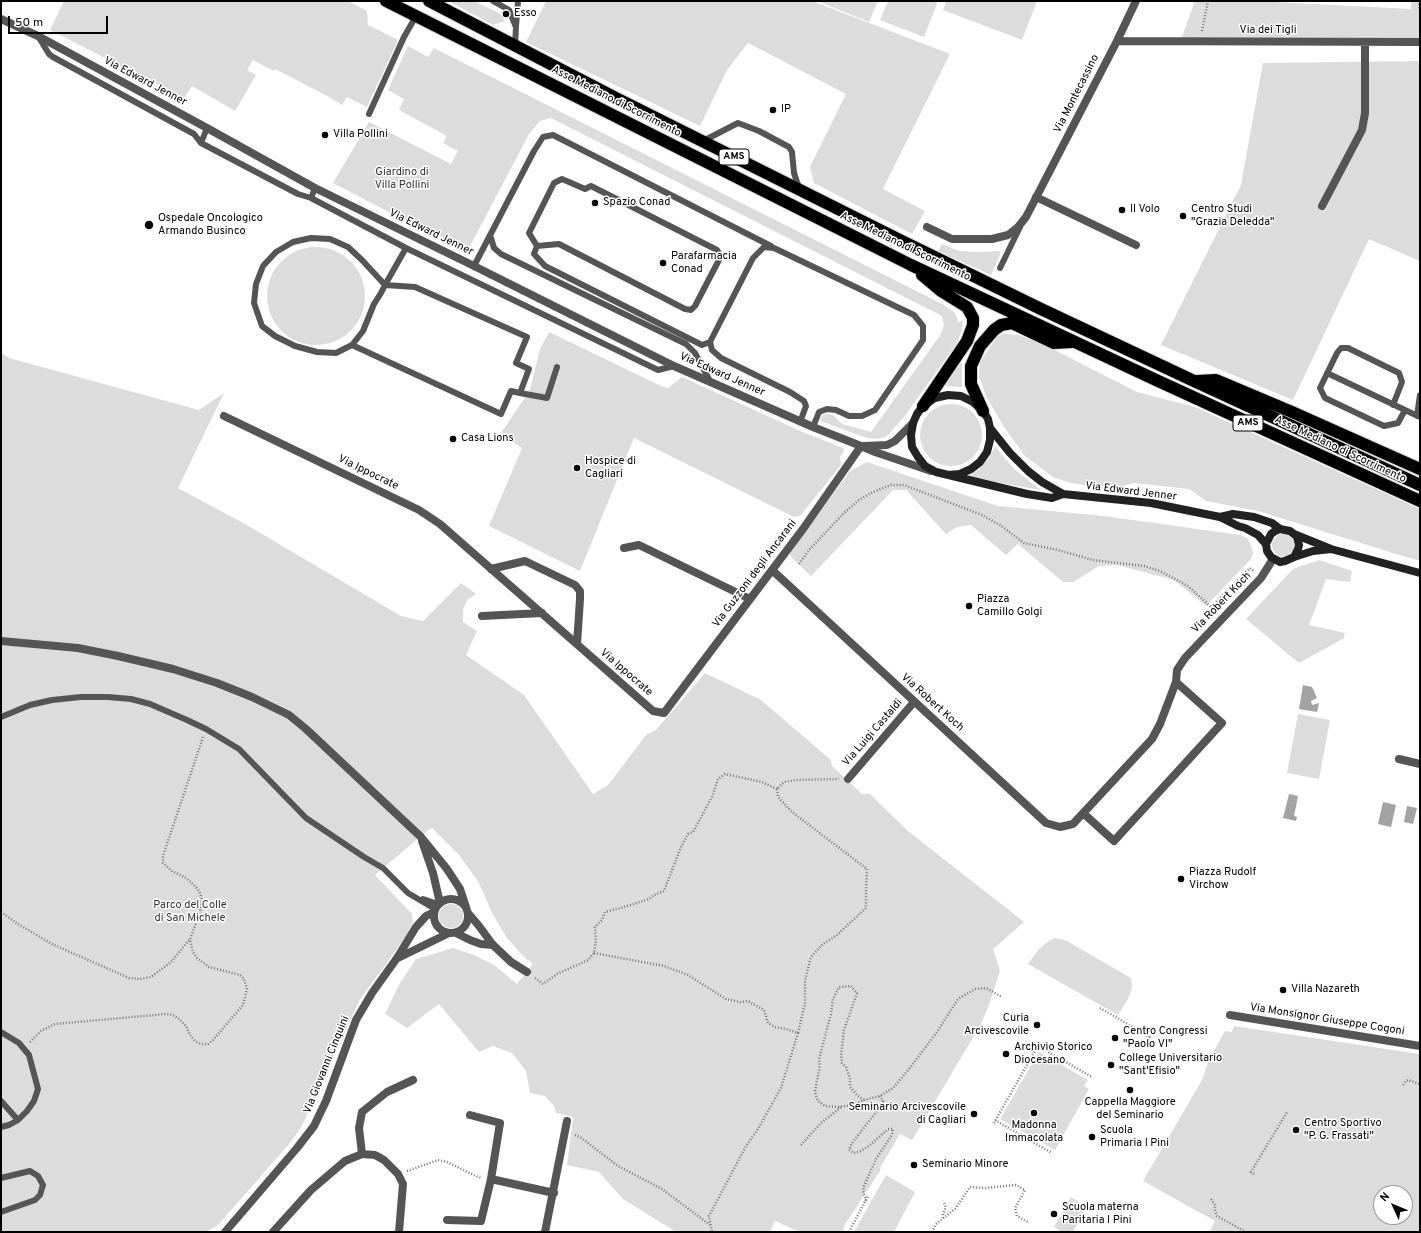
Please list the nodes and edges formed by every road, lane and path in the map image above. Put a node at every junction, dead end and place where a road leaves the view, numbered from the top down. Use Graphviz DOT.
graph roads {
  1 [pos="386,1"];
  2 [pos="428,1"];
  3 [pos="493,1"];
  4 [pos="518,1"];
  5 [pos="1136,1"];
  6 [pos="1208,1"];
  7 [pos="1420,1"];
  8 [pos="1420,13"];
  9 [pos="416,16"];
  10 [pos="1,19"];
  11 [pos="516,27"];
  12 [pos="38,36"];
  13 [pos="1117,41"];
  14 [pos="1201,42"];
  15 [pos="1365,42"];
  16 [pos="1420,42"];
  17 [pos="516,46"];
  18 [pos="369,114"];
  19 [pos="207,128"];
  20 [pos="702,141"];
  21 [pos="200,143"];
  22 [pos="315,188"];
  23 [pos="799,190"];
  24 [pos="1036,197"];
  25 [pos="312,198"];
  26 [pos="1322,206"];
  27 [pos="1022,222"];
  28 [pos="927,227"];
  29 [pos="490,235"];
  30 [pos="1136,245"];
  31 [pos="537,246"];
  32 [pos="406,248"];
  33 [pos="774,248"];
  34 [pos="911,265"];
  35 [pos="474,266"];
  36 [pos="1000,268"];
  37 [pos="385,285"];
  38 [pos="710,342"];
  39 [pos="1075,342"];
  40 [pos="352,345"];
  41 [pos="674,366"];
  42 [pos="557,367"];
  43 [pos="1327,372"];
  44 [pos="1194,381"];
  45 [pos="711,383"];
  46 [pos="520,393"];
  47 [pos="1420,395"];
  48 [pos="1392,405"];
  49 [pos="923,406"];
  50 [pos="1405,410"];
  51 [pos="983,411"];
  52 [pos="224,416"];
  53 [pos="1419,416"];
  54 [pos="800,422"];
  55 [pos="912,423"];
  56 [pos="813,428"];
  57 [pos="990,428"];
  58 [pos="862,446"];
  59 [pos="1420,469"];
  60 [pos="936,472"];
  61 [pos="948,475"];
  62 [pos="1420,485"];
  63 [pos="1063,494"];
  64 [pos="1420,501"];
  65 [pos="1220,517"];
  66 [pos="1280,529"];
  67 [pos="1294,534"];
  68 [pos="1266,544"];
  69 [pos="624,548"];
  70 [pos="1331,549"];
  71 [pos="1294,557"];
  72 [pos="1273,559"];
  73 [pos="799,564"];
  74 [pos="491,569"];
  75 [pos="772,570"];
  76 [pos="1420,573"];
  77 [pos="1261,578"];
  78 [pos="750,599"];
  79 [pos="542,613"];
  80 [pos="482,616"];
  81 [pos="1,640"];
  82 [pos="577,644"];
  83 [pos="1176,682"];
  84 [pos="914,702"];
  85 [pos="664,713"];
  86 [pos="1,717"];
  87 [pos="206,729"];
  88 [pos="1399,759"];
  89 [pos="1420,764"];
  90 [pos="848,779"];
  91 [pos="777,788"];
  92 [pos="1083,813"];
  93 [pos="421,837"];
  94 [pos="437,907"];
  95 [pos="467,910"];
  96 [pos="1,912"];
  97 [pos="452,933"];
  98 [pos="190,940"];
  99 [pos="493,945"];
  100 [pos="594,953"];
  101 [pos="397,958"];
  102 [pos="527,972"];
  103 [pos="1002,997"];
  104 [pos="1100,1008"];
  105 [pos="1230,1015"];
  106 [pos="1,1032"];
  107 [pos="1152,1032"];
  108 [pos="798,1033"];
  109 [pos="1040,1042"];
  110 [pos="1038,1046"];
  111 [pos="1420,1046"];
  112 [pos="24,1048"];
  113 [pos="1092,1077"];
  114 [pos="414,1080"];
  115 [pos="1403,1084"];
  116 [pos="1420,1084"];
  117 [pos="880,1096"];
  118 [pos="864,1100"];
  119 [pos="1,1101"];
  120 [pos="841,1107"];
  121 [pos="1287,1112"];
  122 [pos="470,1115"];
  123 [pos="18,1120"];
  124 [pos="995,1120"];
  125 [pos="567,1121"];
  126 [pos="994,1123"];
  127 [pos="1,1127"];
  128 [pos="566,1132"];
  129 [pos="800,1145"];
  130 [pos="1052,1153"];
  131 [pos="362,1154"];
  132 [pos="398,1174"];
  133 [pos="1254,1174"];
  134 [pos="478,1177"];
  135 [pos="1,1178"];
  136 [pos="491,1179"];
  137 [pos="554,1192"];
  138 [pos="868,1196"];
  139 [pos="1211,1200"];
  140 [pos="866,1201"];
  141 [pos="943,1201"];
  142 [pos="1,1212"];
  143 [pos="943,1218"];
  144 [pos="447,1220"];
  145 [pos="1028,1222"];
  146 [pos="710,1225"];
  147 [pos="227,1229"];
  148 [pos="221,1232"];
  149 [pos="273,1232"];
  150 [pos="399,1232"];
  151 [pos="545,1232"];
  152 [pos="712,1232"];
  153 [pos="849,1232"];
  154 [pos="932,1232"];
  155 [pos="1246,1232"];
  1 -- 9 [label="highway, Asse Mediano di Scorrimento / AMS"];
  2 -- 17 [label="highway, Asse Mediano di Scorrimento / AMS"];
  3 -- 11 [label="lane"];
  4 -- 11 [label="lane"];
  5 -- 13 [label="street, Via Montecassino"];
  6 -- 14 [label="path"];
  7 -- 8 [label="path"];
  9 -- 18 [label="lane"];
  9 -- 34 [label="highway, Asse Mediano di Scorrimento / AMS"];
  10 -- 12 [label="street, Via Edward Jenner"];
  11 -- 17 [label="lane"];
  12 -- 19 [label="street, Via Edward Jenner"];
  12 -- 21 [label="lane"];
  13 -- 14 [label="street, Via dei Tigli"];
  13 -- 24 [label="street, Via Montecassino"];
  14 -- 15 [label="street, Via dei Tigli"];
  15 -- 16 [label="street, Via dei Tigli"];
  15 -- 26 [label="street"];
  17 -- 20 [label="highway, Asse Mediano di Scorrimento / AMS"];
  19 -- 21 [label="lane"];
  19 -- 22 [label="street, Via Edward Jenner"];
  20 -- 23 [label="highway, Asse Mediano di Scorrimento / AMS"];
  20 -- 23 [label="lane"];
  21 -- 25 [label="lane"];
  22 -- 25 [label="lane"];
  22 -- 35 [label="street, Via Edward Jenner"];
  23 -- 44 [label="highway, Asse Mediano di Scorrimento / AMS"];
  24 -- 27 [label="street, Via Montecassino"];
  24 -- 30 [label="street"];
  25 -- 32 [label="lane"];
  27 -- 28 [label="street, Via Montecassino"];
  27 -- 36 [label="lane"];
  29 -- 33 [label="lane"];
  29 -- 35 [label="lane"];
  29 -- 45 [label="lane"];
  31 -- 31 [label="lane"];
  31 -- 38 [label="lane"];
  32 -- 37 [label="lane"];
  32 -- 41 [label="lane"];
  33 -- 38 [label="lane"];
  33 -- 56 [label="lane"];
  34 -- 39 [label="highway, Asse Mediano di Scorrimento / AMS"];
  34 -- 49 [label="highway"];
  35 -- 41 [label="street, Via Edward Jenner"];
  37 -- 40 [label="lane"];
  37 -- 40 [label="lane"];
  37 -- 46 [label="lane"];
  38 -- 54 [label="lane"];
  39 -- 51 [label="highway"];
  39 -- 64 [label="highway, Asse Mediano di Scorrimento / AMS"];
  40 -- 46 [label="lane"];
  41 -- 45 [label="street, Via Edward Jenner"];
  42 -- 46 [label="lane"];
  43 -- 48 [label="lane"];
  43 -- 48 [label="lane"];
  43 -- 50 [label="lane"];
  44 -- 59 [label="highway"];
  44 -- 62 [label="highway, Asse Mediano di Scorrimento / AMS"];
  45 -- 54 [label="street, Via Edward Jenner"];
  47 -- 53 [label="lane"];
  48 -- 50 [label="lane"];
  49 -- 51 [label="street"];
  49 -- 55 [label="street, Via Edward Jenner"];
  50 -- 53 [label="lane"];
  51 -- 57 [label="street, Via Edward Jenner"];
  52 -- 74 [label="street, Via Ippocrate"];
  54 -- 56 [label="street, Via Edward Jenner"];
  55 -- 58 [label="street, Via Edward Jenner"];
  55 -- 60 [label="street, Via Edward Jenner"];
  56 -- 58 [label="street, Via Edward Jenner"];
  57 -- 61 [label="street, Via Edward Jenner"];
  57 -- 63 [label="street, Via Edward Jenner"];
  58 -- 60 [label="street, Via Edward Jenner"];
  58 -- 75 [label="street, Via Guzzoni degli Ancarani"];
  60 -- 61 [label="street, Via Edward Jenner"];
  61 -- 63 [label="street, Via Edward Jenner"];
  63 -- 65 [label="street, Via Edward Jenner"];
  65 -- 66 [label="street, Via Edward Jenner"];
  65 -- 68 [label="street, Via Edward Jenner"];
  66 -- 67 [label="street"];
  66 -- 68 [label="street"];
  67 -- 70 [label="street"];
  67 -- 71 [label="street"];
  68 -- 72 [label="street"];
  69 -- 78 [label="street"];
  70 -- 71 [label="street"];
  70 -- 76 [label="street"];
  71 -- 72 [label="street"];
  72 -- 77 [label="street, Via Robert Koch"];
  73 -- 77 [label="path"];
  74 -- 79 [label="street, Via Ippocrate"];
  74 -- 82 [label="street"];
  75 -- 78 [label="street, Via Guzzoni degli Ancarani"];
  75 -- 84 [label="street, Via Robert Koch"];
  77 -- 83 [label="street, Via Robert Koch"];
  78 -- 85 [label="street, Via Guzzoni degli Ancarani"];
  79 -- 80 [label="street"];
  79 -- 82 [label="street, Via Ippocrate"];
  81 -- 93 [label="street"];
  82 -- 85 [label="street, Via Ippocrate"];
  83 -- 92 [label="street, Via Robert Koch"];
  83 -- 92 [label="street"];
  84 -- 90 [label="street, Via Luigi Castaldi"];
  84 -- 92 [label="street, Via Robert Koch"];
  86 -- 87 [label="lane"];
  87 -- 94 [label="lane"];
  87 -- 98 [label="path"];
  88 -- 89 [label="street"];
  90 -- 91 [label="path"];
  91 -- 100 [label="path"];
  91 -- 108 [label="path"];
  93 -- 94 [label="street"];
  93 -- 95 [label="street"];
  94 -- 95 [label="street"];
  94 -- 97 [label="street"];
  94 -- 101 [label="street, Via Giovanni Cinquini"];
  95 -- 97 [label="street, Via Giovanni Cinquini"];
  95 -- 99 [label="street"];
  96 -- 98 [label="path"];
  97 -- 99 [label="street"];
  97 -- 101 [label="street, Via Giovanni Cinquini"];
  98 -- 112 [label="path"];
  99 -- 102 [label="street"];
  100 -- 102 [label="path"];
  100 -- 108 [label="path"];
  101 -- 147 [label="street, Via Giovanni Cinquini"];
  103 -- 117 [label="path"];
  104 -- 107 [label="path"];
  105 -- 111 [label="street, Via Monsignor Giuseppe Cogoni"];
  106 -- 112 [label="lane"];
  108 -- 146 [label="path"];
  109 -- 110 [label="path"];
  110 -- 113 [label="path"];
  110 -- 124 [label="path"];
  112 -- 123 [label="lane"];
  114 -- 131 [label="street"];
  115 -- 116 [label="path"];
  117 -- 118 [label="path"];
  117 -- 140 [label="path"];
  118 -- 120 [label="path"];
  118 -- 120 [label="path"];
  119 -- 123 [label="lane"];
  120 -- 129 [label="path"];
  121 -- 133 [label="path"];
  122 -- 136 [label="street"];
  123 -- 127 [label="lane"];
  124 -- 126 [label="path"];
  124 -- 130 [label="path"];
  125 -- 128 [label="street"];
  128 -- 137 [label="street"];
  128 -- 146 [label="path"];
  131 -- 132 [label="street"];
  131 -- 149 [label="street"];
  132 -- 134 [label="path"];
  132 -- 150 [label="street"];
  135 -- 142 [label="lane"];
  136 -- 137 [label="street"];
  136 -- 144 [label="street"];
  137 -- 151 [label="street"];
  138 -- 140 [label="path"];
  139 -- 155 [label="path"];
  140 -- 153 [label="path"];
  141 -- 143 [label="path"];
  143 -- 145 [label="path"];
  143 -- 154 [label="path"];
  146 -- 152 [label="path"];
  147 -- 148 [label="street, Via Giovanni Cinquini"];
}
